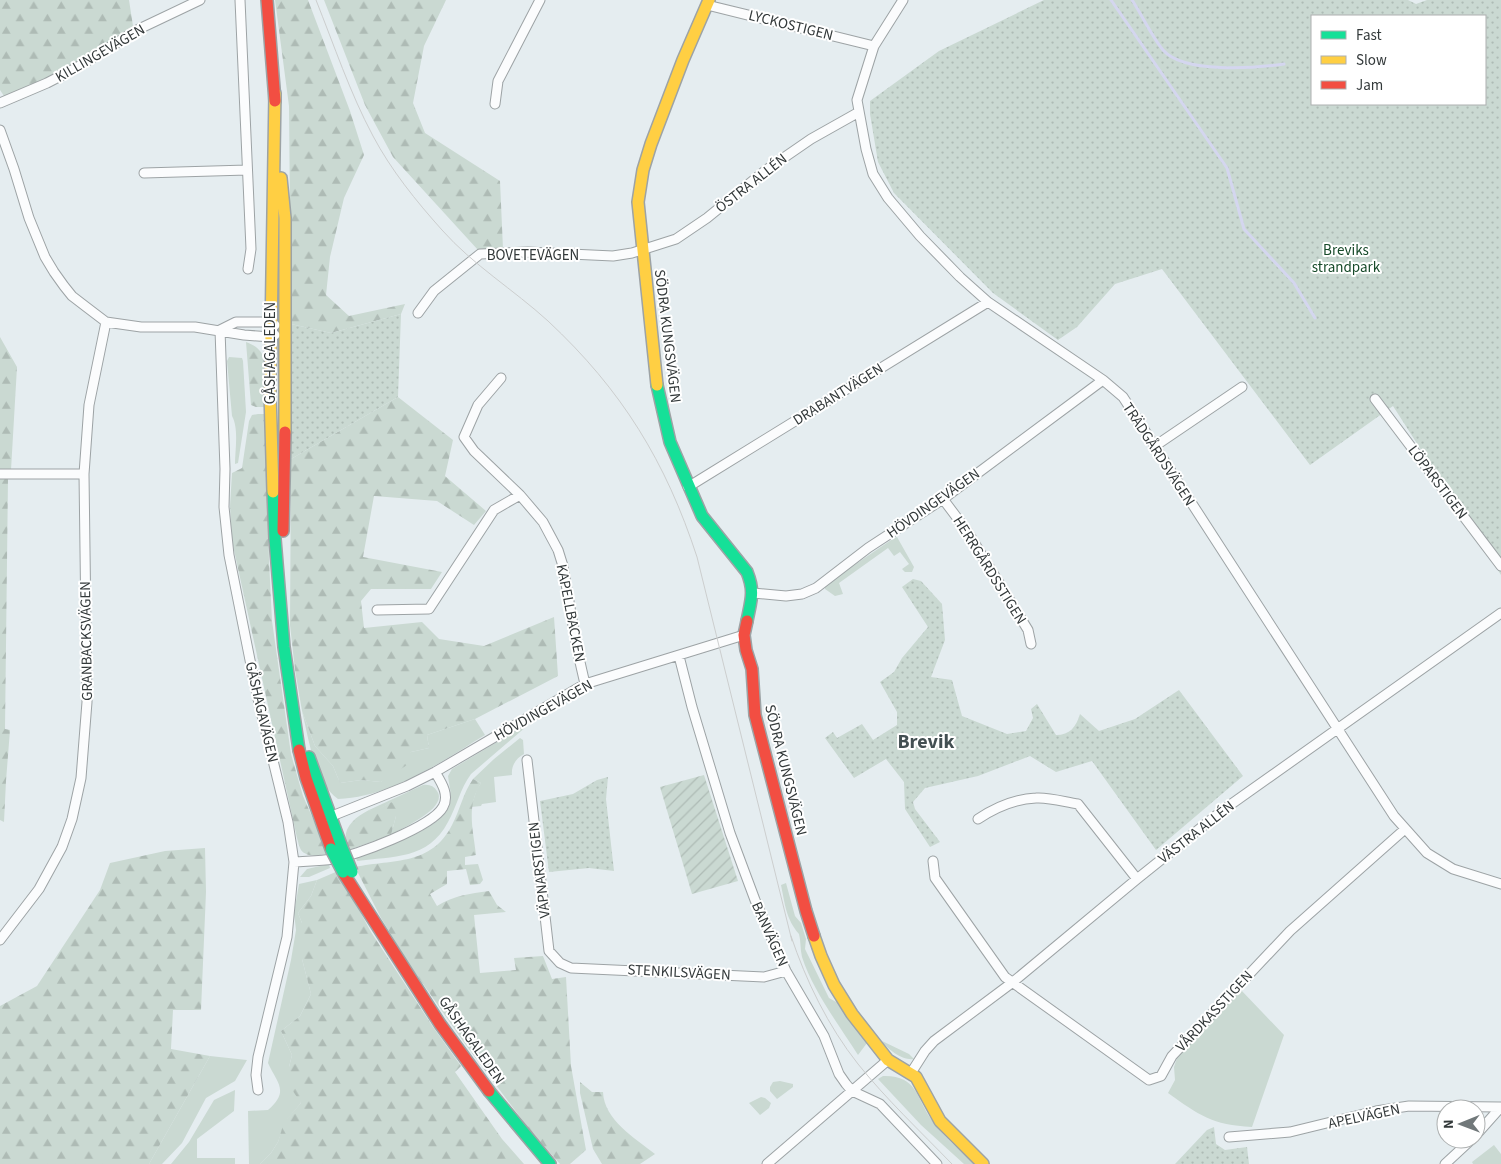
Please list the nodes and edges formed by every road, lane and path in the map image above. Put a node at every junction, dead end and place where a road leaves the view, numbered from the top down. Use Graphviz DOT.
graph roads {
  1 [pos="200,0"];
  2 [pos="240,0"];
  3 [pos="267,0"];
  4 [pos="540,0"];
  5 [pos="903,0"];
  6 [pos="708,3"];
  7 [pos="874,46"];
  8 [pos="275,93"];
  9 [pos="0,103"];
  10 [pos="495,104"];
  11 [pos="859,112"];
  12 [pos="0,130"];
  13 [pos="247,170"];
  14 [pos="144,173"];
  15 [pos="642,250"];
  16 [pos="248,269"];
  17 [pos="988,302"];
  18 [pos="418,313"];
  19 [pos="106,322"];
  20 [pos="271,322"];
  21 [pos="220,330"];
  22 [pos="284,330"];
  23 [pos="271,337"];
  24 [pos="501,378"];
  25 [pos="1103,380"];
  26 [pos="1242,387"];
  27 [pos="1375,399"];
  28 [pos="1155,446"];
  29 [pos="0,474"];
  30 [pos="84,474"];
  31 [pos="688,487"];
  32 [pos="520,495"];
  33 [pos="943,498"];
  34 [pos="1501,566"];
  35 [pos="753,593"];
  36 [pos="377,610"];
  37 [pos="281,613"];
  38 [pos="1501,613"];
  39 [pos="744,636"];
  40 [pos="1031,644"];
  41 [pos="679,656"];
  42 [pos="585,684"];
  43 [pos="1338,730"];
  44 [pos="527,760"];
  45 [pos="435,772"];
  46 [pos="325,819"];
  47 [pos="978,819"];
  48 [pos="1405,829"];
  49 [pos="932,861"];
  50 [pos="294,862"];
  51 [pos="1137,879"];
  52 [pos="1501,884"];
  53 [pos="0,940"];
  54 [pos="571,968"];
  55 [pos="786,971"];
  56 [pos="1012,982"];
  57 [pos="888,1060"];
  58 [pos="911,1073"];
  59 [pos="258,1090"];
  60 [pos="852,1091"];
  61 [pos="1500,1108"];
  62 [pos="1486,1123"];
  63 [pos="1229,1137"];
  64 [pos="1461,1149"];
  65 [pos="550,1164"];
  66 [pos="767,1164"];
  67 [pos="937,1164"];
  68 [pos="983,1164"];
  69 [pos="1445,1164"];
  1 -- 9 [label="street, KILLINGEVÄGEN"];
  2 -- 13 [label="street"];
  3 -- 8 [label="main road, GÅSHAGALEDEN"];
  4 -- 10 [label="street"];
  5 -- 7 [label="street, TRÄDGÅRDSVÄGEN"];
  6 -- 7 [label="street, LYCKOSTIGEN"];
  6 -- 15 [label="main road, SÖDRA KUNGSVÄGEN"];
  7 -- 11 [label="street, TRÄDGÅRDSVÄGEN"];
  8 -- 20 [label="main road, GÅSHAGALEDEN"];
  8 -- 22 [label="main road, GÅSHAGALEDEN"];
  11 -- 15 [label="street, ÖSTRA ALLÉN"];
  11 -- 17 [label="street, TRÄDGÅRDSVÄGEN"];
  12 -- 19 [label="street"];
  13 -- 14 [label="street"];
  13 -- 16 [label="street"];
  15 -- 18 [label="street, BOVETEVÄGEN"];
  15 -- 31 [label="main road, SÖDRA KUNGSVÄGEN"];
  17 -- 25 [label="street, TRÄDGÅRDSVÄGEN"];
  17 -- 31 [label="street, DRABANTVÄGEN"];
  19 -- 21 [label="street"];
  19 -- 30 [label="street, GRANBACKSVÄGEN"];
  20 -- 21 [label="street"];
  20 -- 22 [label="street"];
  20 -- 23 [label="main road, GÅSHAGALEDEN"];
  21 -- 23 [label="street"];
  21 -- 50 [label="street, GÅSHAGAVÄGEN"];
  22 -- 23 [label="street"];
  22 -- 37 [label="main road, GÅSHAGALEDEN"];
  23 -- 37 [label="main road, GÅSHAGALEDEN"];
  24 -- 32 [label="street, KAPELLBACKEN"];
  25 -- 28 [label="street, TRÄDGÅRDSVÄGEN"];
  25 -- 33 [label="street, HÖVDINGEVÄGEN"];
  26 -- 28 [label="street"];
  27 -- 34 [label="street, LÖPARSTIGEN"];
  28 -- 43 [label="street, TRÄDGÅRDSVÄGEN"];
  29 -- 30 [label="street"];
  30 -- 53 [label="street, GRANBACKSVÄGEN"];
  31 -- 35 [label="main road, SÖDRA KUNGSVÄGEN"];
  32 -- 36 [label="street"];
  32 -- 42 [label="street, KAPELLBACKEN"];
  33 -- 35 [label="street, HÖVDINGEVÄGEN"];
  33 -- 40 [label="street, HERRGÅRDSSTIGEN"];
  35 -- 39 [label="main road, SÖDRA KUNGSVÄGEN"];
  37 -- 46 [label="main road, GÅSHAGALEDEN"];
  38 -- 43 [label="street, VÄSTRA ALLÉN"];
  39 -- 41 [label="street, HÖVDINGEVÄGEN"];
  39 -- 57 [label="main road, SÖDRA KUNGSVÄGEN"];
  41 -- 42 [label="street, HÖVDINGEVÄGEN"];
  41 -- 55 [label="street, BANVÄGEN"];
  42 -- 45 [label="street, HÖVDINGEVÄGEN"];
  43 -- 48 [label="street, TRÄDGÅRDSVÄGEN"];
  43 -- 51 [label="street, VÄSTRA ALLÉN"];
  44 -- 54 [label="street, VÄPNARSTIGEN"];
  45 -- 46 [label="street, HÖVDINGEVÄGEN"];
  45 -- 50 [label="street"];
  46 -- 65 [label="main road, GÅSHAGALEDEN, bridge"];
  47 -- 51 [label="street"];
  48 -- 52 [label="street, TRÄDGÅRDSVÄGEN"];
  48 -- 56 [label="street, VÅRDKASSTIGEN"];
  49 -- 56 [label="street"];
  50 -- 59 [label="street, GÅSHAGAVÄGEN"];
  51 -- 56 [label="street, VÄSTRA ALLÉN"];
  54 -- 55 [label="street, STENKILSVÄGEN"];
  55 -- 60 [label="street, BANVÄGEN"];
  56 -- 58 [label="street, VÄSTRA ALLÉN"];
  57 -- 58 [label="main road, SÖDRA KUNGSVÄGEN"];
  57 -- 60 [label="street"];
  58 -- 68 [label="main road, SÖDRA KUNGSVÄGEN"];
  60 -- 66 [label="street"];
  60 -- 67 [label="street, BANVÄGEN"];
  61 -- 62 [label="street"];
  61 -- 63 [label="street, APELVÄGEN"];
  64 -- 69 [label="street"];
}
